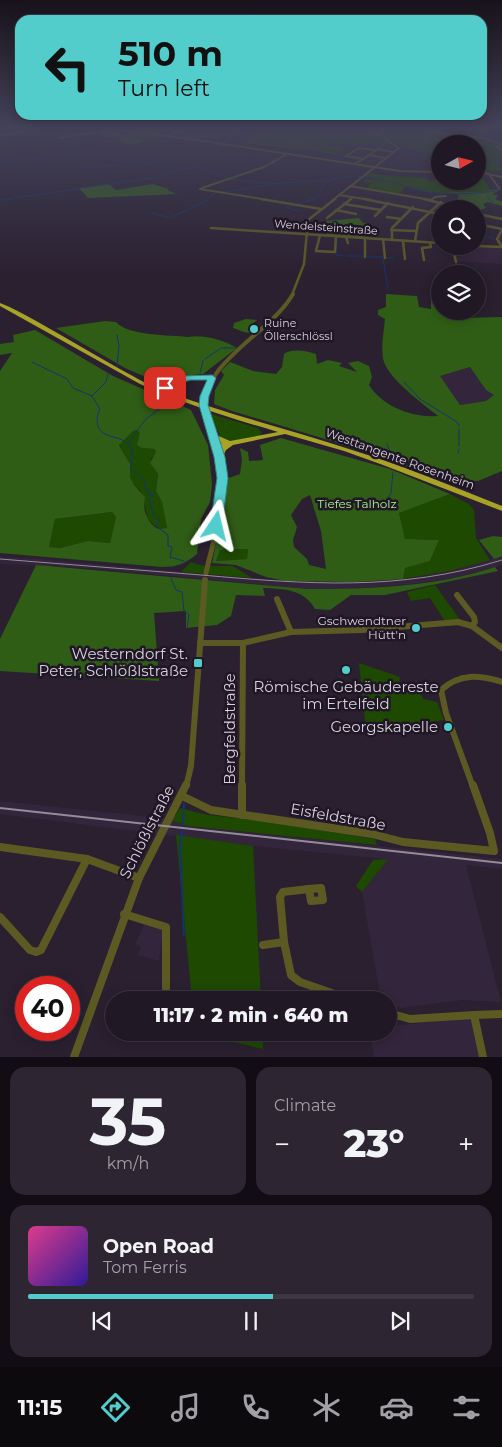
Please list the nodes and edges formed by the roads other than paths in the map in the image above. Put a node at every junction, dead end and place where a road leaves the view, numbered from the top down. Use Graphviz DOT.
graph roads {
  1 [pos="237,176"];
  2 [pos="362,176"];
  3 [pos="490,176"];
  4 [pos="350,186"];
  5 [pos="498,188"];
  6 [pos="392,193"];
  7 [pos="340,195"];
  8 [pos="407,196"];
  9 [pos="446,196"];
  10 [pos="353,197"];
  11 [pos="424,199"];
  12 [pos="431,200"];
  13 [pos="382,202"];
  14 [pos="400,202"];
  15 [pos="388,203"];
  16 [pos="344,204"];
  17 [pos="414,207"];
  18 [pos="321,209"];
  19 [pos="336,210"];
  20 [pos="381,210"];
  21 [pos="431,212"];
  22 [pos="356,214"];
  23 [pos="375,216"];
  24 [pos="486,216"];
  25 [pos="387,217"];
  26 [pos="327,218"];
  27 [pos="401,219"];
  28 [pos="502,219"];
  29 [pos="486,226"];
  30 [pos="212,228"];
  31 [pos="391,230"];
  32 [pos="502,230"];
  33 [pos="415,231"];
  34 [pos="308,234"];
  35 [pos="320,235"];
  36 [pos="336,236"];
  37 [pos="346,237"];
  38 [pos="365,238"];
  39 [pos="384,239"];
  40 [pos="392,240"];
  41 [pos="402,241"];
  42 [pos="415,242"];
  43 [pos="348,243"];
  44 [pos="430,243"];
  45 [pos="486,246"];
  46 [pos="502,247"];
  47 [pos="454,255"];
  48 [pos="365,257"];
  49 [pos="385,258"];
  50 [pos="405,259"];
  51 [pos="424,260"];
  52 [pos="456,262"];
  53 [pos="0,304"];
  54 [pos="212,378"];
  55 [pos="170,387"];
  56 [pos="156,389"];
  57 [pos="170,394"];
  58 [pos="258,424"];
  59 [pos="288,433"];
  60 [pos="212,435"];
  61 [pos="259,439"];
  62 [pos="232,444"];
  63 [pos="216,446"];
  64 [pos="220,457"];
  65 [pos="502,509"];
  66 [pos="206,573"];
  67 [pos="205,580"];
  68 [pos="457,595"];
  69 [pos="277,599"];
  70 [pos="472,626"];
  71 [pos="291,632"];
  72 [pos="243,642"];
  73 [pos="200,643"];
  74 [pos="502,648"];
  75 [pos="502,682"];
  76 [pos="182,796"];
  77 [pos="242,815"];
  78 [pos="0,847"];
  79 [pos="87,859"];
  80 [pos="138,878"];
  81 [pos="309,889"];
  82 [pos="124,914"];
  83 [pos="0,918"];
  84 [pos="284,942"];
  85 [pos="263,945"];
  86 [pos="166,988"];
  87 [pos="326,991"];
  88 [pos="502,1014"];
  89 [pos="397,1015"];
  90 [pos="474,1015"];
  91 [pos="74,1057"];
  92 [pos="483,1057"];
  1 -- 18 [label="street"];
  2 -- 4 [label="street"];
  3 -- 5 [label="street"];
  4 -- 6 [label="street"];
  4 -- 7 [label="street"];
  6 -- 8 [label="street"];
  6 -- 13 [label="street"];
  7 -- 10 [label="street"];
  7 -- 18 [label="street"];
  8 -- 11 [label="street"];
  8 -- 14 [label="street"];
  9 -- 12 [label="street"];
  10 -- 13 [label="street"];
  10 -- 16 [label="street"];
  11 -- 12 [label="street"];
  11 -- 17 [label="street"];
  13 -- 15 [label="street"];
  15 -- 17 [label="street"];
  15 -- 20 [label="street"];
  16 -- 19 [label="street"];
  16 -- 20 [label="street"];
  17 -- 21 [label="street"];
  17 -- 27 [label="street"];
  18 -- 34 [label="street"];
  19 -- 22 [label="street"];
  19 -- 26 [label="street"];
  20 -- 23 [label="street"];
  21 -- 33 [label="street"];
  24 -- 28 [label="street"];
  25 -- 27 [label="street"];
  27 -- 31 [label="street"];
  29 -- 32 [label="street"];
  30 -- 34 [label="street, Wendelsteinstraße"];
  31 -- 33 [label="street"];
  31 -- 40 [label="street"];
  32 -- 46 [label="street"];
  33 -- 42 [label="street"];
  34 -- 35 [label="street, Wendelsteinstraße"];
  34 -- 54 [label="street"];
  35 -- 36 [label="street, Wendelsteinstraße"];
  35 -- 36 [label="street"];
  36 -- 37 [label="street, Wendelsteinstraße"];
  37 -- 38 [label="street, Wendelsteinstraße"];
  37 -- 43 [label="street"];
  38 -- 39 [label="street, Wendelsteinstraße"];
  38 -- 48 [label="street"];
  39 -- 40 [label="street, Wendelsteinstraße"];
  39 -- 49 [label="street"];
  40 -- 41 [label="street, Wendelsteinstraße"];
  41 -- 42 [label="street, Wendelsteinstraße"];
  41 -- 50 [label="street"];
  42 -- 44 [label="street, Wendelsteinstraße"];
  44 -- 51 [label="street"];
  45 -- 46 [label="street"];
  47 -- 52 [label="street"];
  53 -- 56 [label="highway"];
  54 -- 55 [label="highway"];
  54 -- 60 [label="street"];
  55 -- 56 [label="highway"];
  55 -- 57 [label="highway"];
  56 -- 57 [label="highway"];
  57 -- 58 [label="highway"];
  58 -- 59 [label="highway, Westtangente Rosenheim"];
  58 -- 61 [label="highway"];
  59 -- 61 [label="highway"];
  59 -- 65 [label="highway, Westtangente Rosenheim"];
  60 -- 62 [label="highway"];
  60 -- 63 [label="street"];
  61 -- 62 [label="highway"];
  62 -- 63 [label="highway"];
  62 -- 64 [label="highway"];
  63 -- 64 [label="street"];
  64 -- 66 [label="street"];
  67 -- 73 [label="street, Schlößlstraße"];
  68 -- 70 [label="street"];
  69 -- 71 [label="street"];
  70 -- 71 [label="street"];
  70 -- 74 [label="street"];
  71 -- 72 [label="street"];
  72 -- 73 [label="street"];
  72 -- 77 [label="street, Bergfeldstraße"];
  73 -- 76 [label="street, Schlößlstraße"];
  75 -- 77 [label="street, Eisfeldstraße"];
  76 -- 77 [label="street, Eisfeldstraße"];
  76 -- 80 [label="street, Schlößlstraße"];
  78 -- 79 [label="street"];
  79 -- 80 [label="street"];
  79 -- 83 [label="street"];
  80 -- 82 [label="street, Schlößlstraße"];
  81 -- 84 [label="street"];
  82 -- 86 [label="street"];
  82 -- 91 [label="street, Schlößlstraße"];
  84 -- 85 [label="street"];
  84 -- 87 [label="street"];
  88 -- 90 [label="street"];
  89 -- 90 [label="street"];
  90 -- 92 [label="street"];
}
